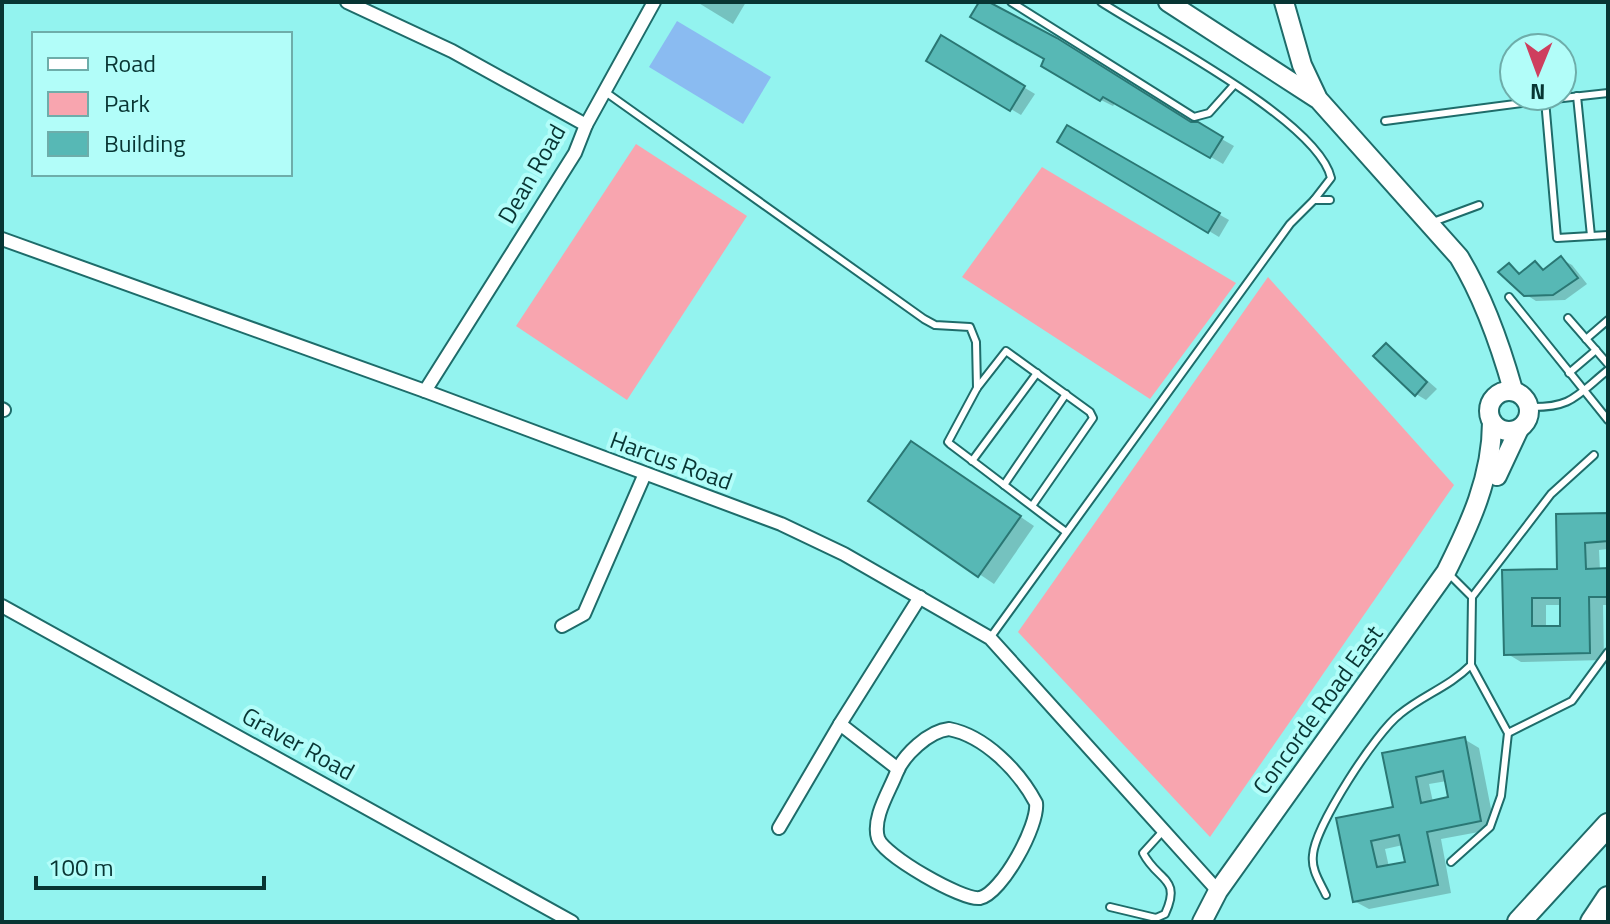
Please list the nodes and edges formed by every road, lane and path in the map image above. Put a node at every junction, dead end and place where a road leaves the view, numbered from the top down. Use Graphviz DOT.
graph roads {
  1 [pos="347,2"];
  2 [pos="654,2"];
  3 [pos="1011,2"];
  4 [pos="1101,2"];
  5 [pos="1168,2"];
  6 [pos="1284,2"];
  7 [pos="1234,85"];
  8 [pos="604,91"];
  9 [pos="1608,93"];
  10 [pos="1578,96"];
  11 [pos="1318,99"];
  12 [pos="1498,106"];
  13 [pos="1578,106"];
  14 [pos="1546,112"];
  15 [pos="1385,121"];
  16 [pos="586,125"];
  17 [pos="1314,200"];
  18 [pos="1330,200"];
  19 [pos="1479,205"];
  20 [pos="1429,224"];
  21 [pos="1608,235"];
  22 [pos="1591,236"];
  23 [pos="2,239"];
  24 [pos="1509,297"];
  25 [pos="1568,318"];
  26 [pos="1608,320"];
  27 [pos="1586,339"];
  28 [pos="1497,341"];
  29 [pos="1596,350"];
  30 [pos="1608,364"];
  31 [pos="1608,370"];
  32 [pos="1037,373"];
  33 [pos="1569,373"];
  34 [pos="977,388"];
  35 [pos="1513,390"];
  36 [pos="425,391"];
  37 [pos="1583,391"];
  38 [pos="1066,394"];
  39 [pos="1493,399"];
  40 [pos="1529,407"];
  41 [pos="1608,420"];
  42 [pos="1492,422"];
  43 [pos="1519,429"];
  44 [pos="1594,455"];
  45 [pos="972,461"];
  46 [pos="644,476"];
  47 [pos="1004,485"];
  48 [pos="1032,506"];
  49 [pos="1470,524"];
  50 [pos="1066,532"];
  51 [pos="1446,572"];
  52 [pos="920,597"];
  53 [pos="1472,597"];
  54 [pos="2,606"];
  55 [pos="562,626"];
  56 [pos="990,638"];
  57 [pos="1608,652"];
  58 [pos="1471,665"];
  59 [pos="840,724"];
  60 [pos="1508,733"];
  61 [pos="898,769"];
  62 [pos="1608,825"];
  63 [pos="779,828"];
  64 [pos="1163,831"];
  65 [pos="1451,862"];
  66 [pos="1218,891"];
  67 [pos="1326,895"];
  68 [pos="1608,898"];
  69 [pos="1110,907"];
  70 [pos="572,922"];
  71 [pos="1202,922"];
  72 [pos="1519,922"];
  73 [pos="1592,922"];
  1 -- 16 [label="street, Dean Road"];
  2 -- 8 [label="street"];
  3 -- 7 [label="lane"];
  4 -- 7 [label="lane"];
  5 -- 11 [label="main road"];
  6 -- 11 [label="main road"];
  7 -- 17 [label="lane"];
  8 -- 16 [label="street"];
  8 -- 34 [label="lane"];
  9 -- 10 [label="lane"];
  11 -- 20 [label="main road"];
  12 -- 15 [label="lane"];
  13 -- 22 [label="lane"];
  14 -- 22 [label="lane"];
  16 -- 36 [label="street, Dean Road"];
  17 -- 18 [label="lane"];
  17 -- 50 [label="lane"];
  19 -- 20 [label="lane"];
  20 -- 28 [label="main road"];
  21 -- 22 [label="lane"];
  23 -- 36 [label="street, Harcus Road"];
  24 -- 33 [label="lane"];
  25 -- 27 [label="lane"];
  26 -- 27 [label="lane"];
  27 -- 29 [label="lane"];
  28 -- 35 [label="main road"];
  28 -- 39 [label="main road"];
  29 -- 30 [label="lane"];
  29 -- 33 [label="lane"];
  31 -- 37 [label="lane"];
  32 -- 34 [label="lane"];
  32 -- 38 [label="lane"];
  32 -- 45 [label="lane"];
  33 -- 37 [label="lane"];
  34 -- 45 [label="lane"];
  35 -- 39 [label="main road"];
  35 -- 40 [label="main road"];
  36 -- 46 [label="street, Harcus Road"];
  37 -- 40 [label="lane"];
  37 -- 41 [label="lane"];
  38 -- 47 [label="lane"];
  38 -- 48 [label="lane"];
  39 -- 42 [label="main road"];
  40 -- 43 [label="main road"];
  42 -- 43 [label="main road"];
  42 -- 49 [label="main road, Concorde Road East"];
  43 -- 49 [label="main road, Concorde Road East"];
  44 -- 53 [label="lane"];
  45 -- 47 [label="lane"];
  46 -- 52 [label="street, Harcus Road"];
  46 -- 55 [label="street"];
  47 -- 48 [label="lane"];
  48 -- 50 [label="lane"];
  49 -- 51 [label="main road, Concorde Road East"];
  50 -- 56 [label="lane"];
  51 -- 53 [label="lane"];
  51 -- 66 [label="main road, Concorde Road East"];
  52 -- 56 [label="street, Harcus Road"];
  52 -- 59 [label="street"];
  53 -- 58 [label="lane"];
  54 -- 70 [label="street, Graver Road"];
  56 -- 64 [label="street, Harcus Road"];
  57 -- 60 [label="lane"];
  58 -- 60 [label="lane"];
  58 -- 67 [label="lane"];
  59 -- 61 [label="street"];
  59 -- 63 [label="street"];
  60 -- 65 [label="lane"];
  61 -- 61 [label="street"];
  62 -- 72 [label="highway"];
  64 -- 66 [label="street, Harcus Road"];
  64 -- 69 [label="lane"];
  66 -- 71 [label="main road, Concorde Road East"];
  68 -- 73 [label="highway"];
}
